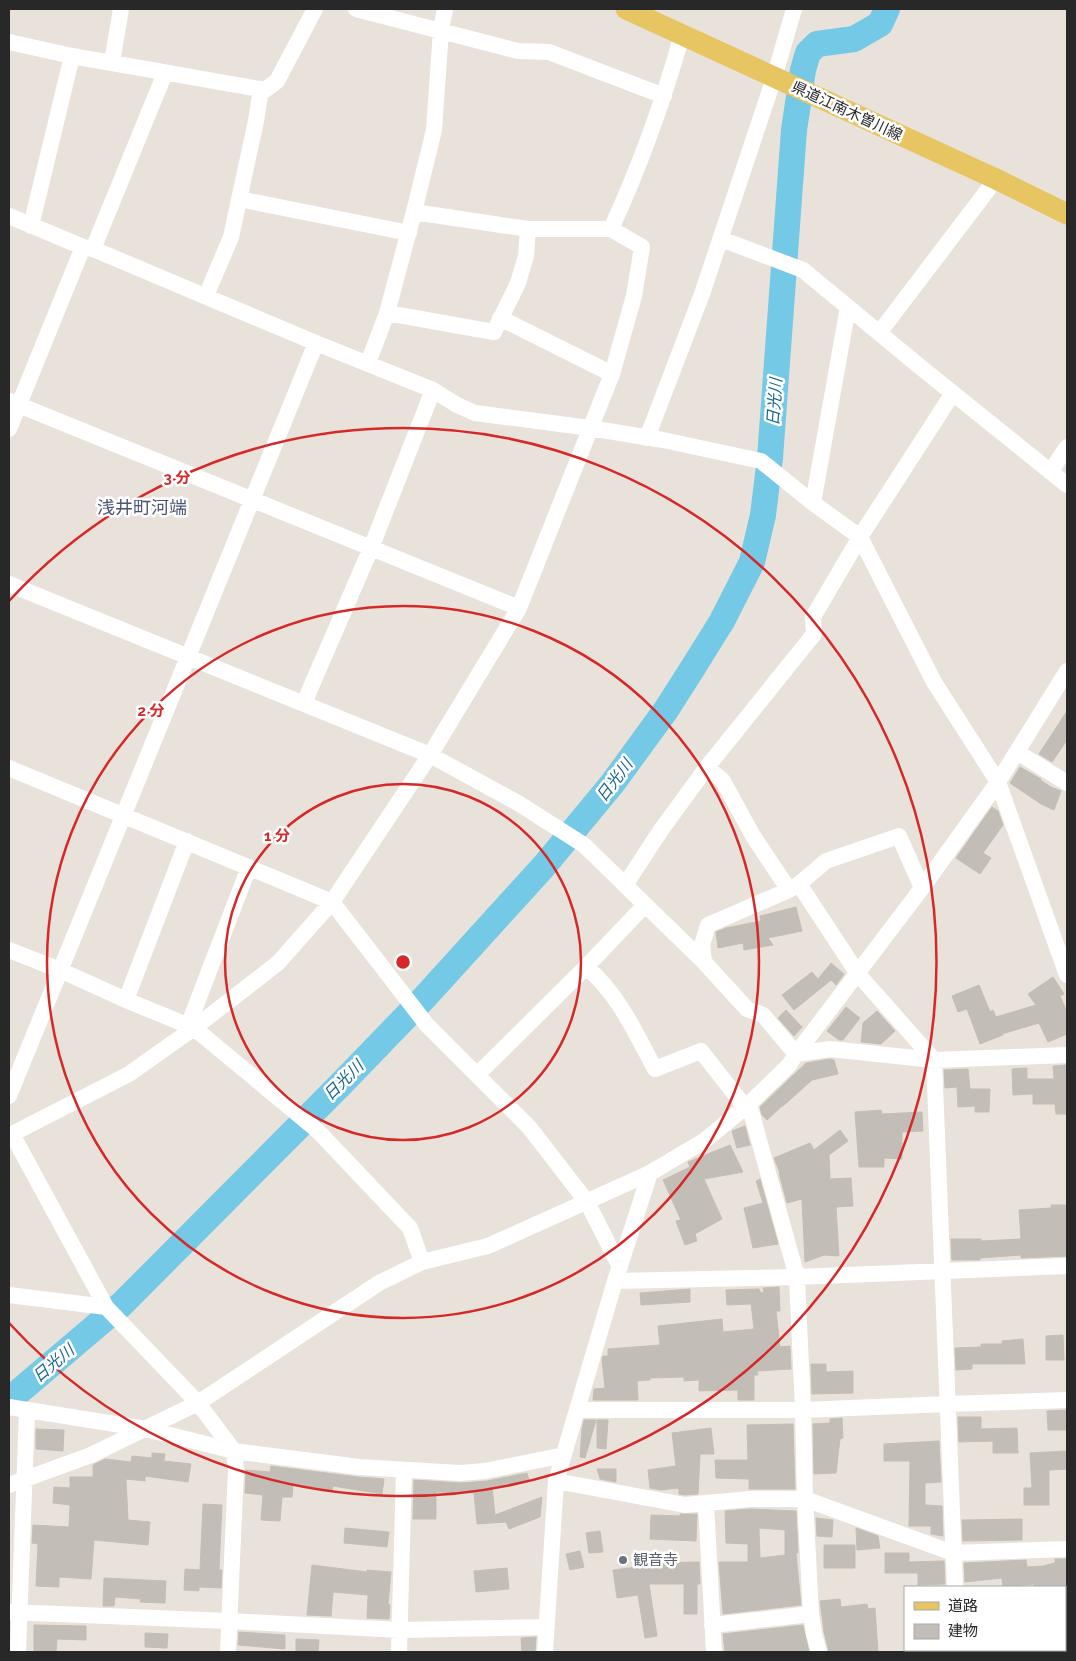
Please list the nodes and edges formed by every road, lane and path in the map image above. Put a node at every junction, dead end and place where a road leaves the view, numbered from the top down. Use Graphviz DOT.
graph roads {
  1 [pos="121,9"];
  2 [pos="315,9"];
  3 [pos="356,9"];
  4 [pos="445,9"];
  5 [pos="626,9"];
  6 [pos="794,9"];
  7 [pos="441,30"];
  8 [pos="682,35"];
  9 [pos="9,42"];
  10 [pos="72,56"];
  11 [pos="112,62"];
  12 [pos="165,73"];
  13 [pos="790,85"];
  14 [pos="261,89"];
  15 [pos="664,96"];
  16 [pos="996,179"];
  17 [pos="239,199"];
  18 [pos="414,212"];
  19 [pos="1067,214"];
  20 [pos="9,216"];
  21 [pos="31,226"];
  22 [pos="528,229"];
  23 [pos="611,229"];
  24 [pos="409,233"];
  25 [pos="721,239"];
  26 [pos="88,248"];
  27 [pos="206,296"];
  28 [pos="848,307"];
  29 [pos="388,313"];
  30 [pos="500,318"];
  31 [pos="879,333"];
  32 [pos="316,343"];
  33 [pos="368,363"];
  34 [pos="612,374"];
  35 [pos="433,390"];
  36 [pos="953,393"];
  37 [pos="14,403"];
  38 [pos="590,428"];
  39 [pos="9,429"];
  40 [pos="647,438"];
  41 [pos="1067,447"];
  42 [pos="1050,472"];
  43 [pos="1067,485"];
  44 [pos="252,500"];
  45 [pos="813,503"];
  46 [pos="860,537"];
  47 [pos="370,548"];
  48 [pos="9,584"];
  49 [pos="519,608"];
  50 [pos="188,657"];
  51 [pos="1067,671"];
  52 [pos="304,703"];
  53 [pos="1017,752"];
  54 [pos="430,755"];
  55 [pos="707,767"];
  56 [pos="9,768"];
  57 [pos="998,782"];
  58 [pos="1067,783"];
  59 [pos="124,814"];
  60 [pos="187,841"];
  61 [pos="249,867"];
  62 [pos="625,885"];
  63 [pos="794,887"];
  64 [pos="922,888"];
  65 [pos="332,902"];
  66 [pos="645,905"];
  67 [pos="9,950"];
  68 [pos="704,962"];
  69 [pos="586,967"];
  70 [pos="60,970"];
  71 [pos="858,974"];
  72 [pos="1067,975"];
  73 [pos="126,1000"];
  74 [pos="191,1027"];
  75 [pos="796,1054"];
  76 [pos="1067,1055"];
  77 [pos="934,1060"];
  78 [pos="477,1075"];
  79 [pos="9,1096"];
  80 [pos="747,1106"];
  81 [pos="10,1134"];
  82 [pos="650,1173"];
  83 [pos="587,1202"];
  84 [pos="422,1262"];
  85 [pos="1067,1266"];
  86 [pos="943,1272"];
  87 [pos="618,1274"];
  88 [pos="797,1277"];
  89 [pos="9,1296"];
  90 [pos="111,1312"];
  91 [pos="1067,1400"];
  92 [pos="198,1402"];
  93 [pos="947,1404"];
  94 [pos="16,1408"];
  95 [pos="578,1410"];
  96 [pos="803,1410"];
  97 [pos="146,1429"];
  98 [pos="234,1451"];
  99 [pos="564,1455"];
  100 [pos="404,1470"];
  101 [pos="26,1480"];
  102 [pos="556,1481"];
  103 [pos="9,1484"];
  104 [pos="805,1499"];
  105 [pos="706,1504"];
  106 [pos="1067,1549"];
  107 [pos="953,1552"];
  108 [pos="955,1586"];
  109 [pos="14,1612"];
  110 [pos="811,1614"];
  111 [pos="229,1621"];
  112 [pos="712,1624"];
  113 [pos="547,1627"];
  114 [pos="400,1630"];
  115 [pos="18,1652"];
  116 [pos="228,1652"];
  117 [pos="399,1652"];
  118 [pos="545,1652"];
  119 [pos="714,1652"];
  120 [pos="820,1652"];
  1 -- 11 [label="street"];
  2 -- 14 [label="street"];
  3 -- 7 [label="street"];
  4 -- 7 [label="street"];
  5 -- 8 [label="main road, 県道江南木曽川線"];
  6 -- 13 [label="street"];
  7 -- 15 [label="street"];
  7 -- 18 [label="street"];
  8 -- 13 [label="main road, 県道江南木曽川線"];
  8 -- 15 [label="street"];
  9 -- 10 [label="street"];
  10 -- 11 [label="street"];
  10 -- 21 [label="street"];
  11 -- 12 [label="street"];
  12 -- 14 [label="street"];
  12 -- 26 [label="street"];
  13 -- 16 [label="main road, 県道江南木曽川線"];
  13 -- 25 [label="street"];
  14 -- 17 [label="street"];
  15 -- 23 [label="street"];
  16 -- 19 [label="main road, 県道江南木曽川線"];
  16 -- 31 [label="street"];
  17 -- 24 [label="street"];
  17 -- 27 [label="street"];
  18 -- 22 [label="street"];
  18 -- 24 [label="street"];
  20 -- 21 [label="street"];
  21 -- 26 [label="street"];
  22 -- 23 [label="street"];
  22 -- 30 [label="street"];
  23 -- 34 [label="street"];
  24 -- 29 [label="street"];
  25 -- 28 [label="street"];
  25 -- 40 [label="street"];
  26 -- 27 [label="street"];
  26 -- 37 [label="street"];
  27 -- 32 [label="street"];
  28 -- 31 [label="street"];
  28 -- 45 [label="street"];
  29 -- 30 [label="street"];
  29 -- 33 [label="street"];
  30 -- 34 [label="street"];
  31 -- 36 [label="street"];
  32 -- 33 [label="street"];
  32 -- 44 [label="street"];
  33 -- 35 [label="street"];
  34 -- 38 [label="street"];
  35 -- 38 [label="street"];
  35 -- 47 [label="street"];
  36 -- 42 [label="street"];
  36 -- 46 [label="street"];
  37 -- 39 [label="street"];
  37 -- 44 [label="street"];
  38 -- 40 [label="street"];
  38 -- 49 [label="street"];
  40 -- 45 [label="street"];
  41 -- 42 [label="street"];
  42 -- 43 [label="street"];
  44 -- 47 [label="street"];
  44 -- 50 [label="street"];
  45 -- 46 [label="street"];
  46 -- 55 [label="street"];
  46 -- 57 [label="street"];
  47 -- 49 [label="street"];
  47 -- 52 [label="street"];
  48 -- 50 [label="street"];
  49 -- 54 [label="street"];
  50 -- 52 [label="street"];
  50 -- 59 [label="street"];
  51 -- 53 [label="street"];
  52 -- 54 [label="street"];
  53 -- 57 [label="street"];
  53 -- 58 [label="street"];
  54 -- 62 [label="street"];
  54 -- 65 [label="street"];
  55 -- 62 [label="street"];
  55 -- 63 [label="street"];
  56 -- 59 [label="street"];
  57 -- 64 [label="street"];
  57 -- 72 [label="street"];
  59 -- 60 [label="street"];
  59 -- 70 [label="street"];
  60 -- 61 [label="street"];
  60 -- 73 [label="street"];
  61 -- 65 [label="street"];
  61 -- 74 [label="street"];
  62 -- 66 [label="street"];
  63 -- 64 [label="street"];
  63 -- 68 [label="street"];
  63 -- 71 [label="street"];
  64 -- 71 [label="street"];
  65 -- 74 [label="street"];
  65 -- 78 [label="street"];
  66 -- 68 [label="street"];
  66 -- 69 [label="street"];
  67 -- 70 [label="street"];
  68 -- 75 [label="street"];
  69 -- 78 [label="street"];
  69 -- 80 [label="street"];
  70 -- 73 [label="street"];
  70 -- 79 [label="street"];
  71 -- 75 [label="street"];
  71 -- 77 [label="street"];
  73 -- 74 [label="street"];
  74 -- 81 [label="street"];
  74 -- 84 [label="street"];
  75 -- 77 [label="street"];
  75 -- 80 [label="street"];
  76 -- 77 [label="street"];
  77 -- 86 [label="street"];
  78 -- 83 [label="street"];
  80 -- 82 [label="street"];
  80 -- 88 [label="street"];
  81 -- 90 [label="street"];
  82 -- 83 [label="street"];
  82 -- 87 [label="street"];
  83 -- 84 [label="street"];
  83 -- 87 [label="street"];
  84 -- 92 [label="street"];
  85 -- 86 [label="street"];
  86 -- 88 [label="street"];
  86 -- 93 [label="street"];
  87 -- 88 [label="street"];
  87 -- 95 [label="street"];
  88 -- 96 [label="street"];
  89 -- 90 [label="street"];
  90 -- 92 [label="street"];
  91 -- 93 [label="street"];
  92 -- 97 [label="street"];
  92 -- 98 [label="street"];
  93 -- 96 [label="street"];
  93 -- 107 [label="street"];
  94 -- 97 [label="street"];
  94 -- 101 [label="street"];
  95 -- 96 [label="street"];
  95 -- 99 [label="street"];
  96 -- 104 [label="street"];
  97 -- 98 [label="street"];
  97 -- 101 [label="street"];
  98 -- 100 [label="street"];
  98 -- 111 [label="street"];
  99 -- 100 [label="street"];
  99 -- 102 [label="street"];
  100 -- 114 [label="street"];
  101 -- 103 [label="street"];
  101 -- 109 [label="street"];
  102 -- 105 [label="street"];
  102 -- 113 [label="street"];
  104 -- 105 [label="street"];
  104 -- 107 [label="street"];
  104 -- 110 [label="street"];
  105 -- 112 [label="street"];
  106 -- 107 [label="street"];
  107 -- 108 [label="street"];
  109 -- 111 [label="street"];
  109 -- 115 [label="street"];
  110 -- 112 [label="street"];
  110 -- 120 [label="street"];
  111 -- 114 [label="street"];
  111 -- 116 [label="street"];
  112 -- 119 [label="street"];
  113 -- 114 [label="street"];
  113 -- 118 [label="street"];
  114 -- 117 [label="street"];
}
